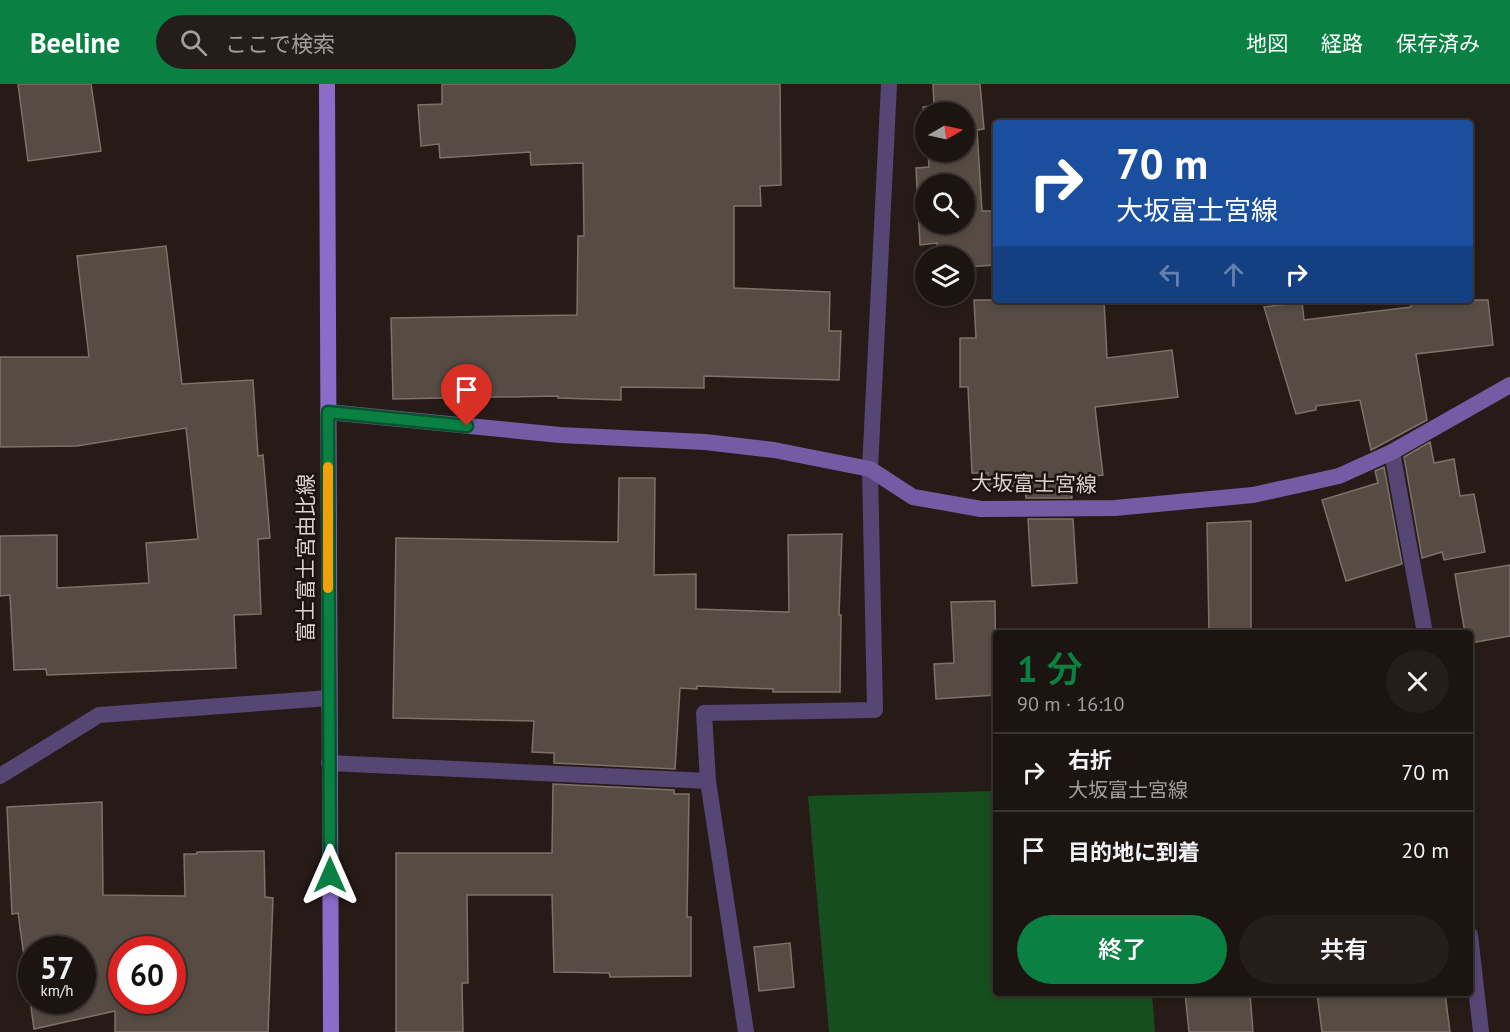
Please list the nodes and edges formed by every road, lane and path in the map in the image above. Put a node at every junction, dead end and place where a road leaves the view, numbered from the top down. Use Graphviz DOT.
graph roads {
  1 [pos="327,84"];
  2 [pos="889,84"];
  3 [pos="1510,385"];
  4 [pos="328,412"];
  5 [pos="1392,452"];
  6 [pos="870,469"];
  7 [pos="1424,630"];
  8 [pos="329,698"];
  9 [pos="329,763"];
  10 [pos="0,776"];
  11 [pos="708,781"];
  12 [pos="1473,961"];
  13 [pos="331,1032"];
  14 [pos="746,1032"];
  15 [pos="1481,1032"];
  1 -- 4 [label="main road, 富士富士宮由比線"];
  2 -- 6 [label="street"];
  3 -- 5 [label="main road, 大坂富士宮線"];
  4 -- 6 [label="main road, 大坂富士宮線"];
  4 -- 8 [label="main road, 富士富士宮由比線"];
  5 -- 6 [label="main road, 大坂富士宮線"];
  5 -- 7 [label="street"];
  6 -- 11 [label="street"];
  8 -- 9 [label="main road, 富士富士宮由比線"];
  8 -- 10 [label="street"];
  9 -- 11 [label="street"];
  9 -- 13 [label="main road, 富士富士宮由比線"];
  11 -- 14 [label="street"];
  12 -- 15 [label="street"];
}
